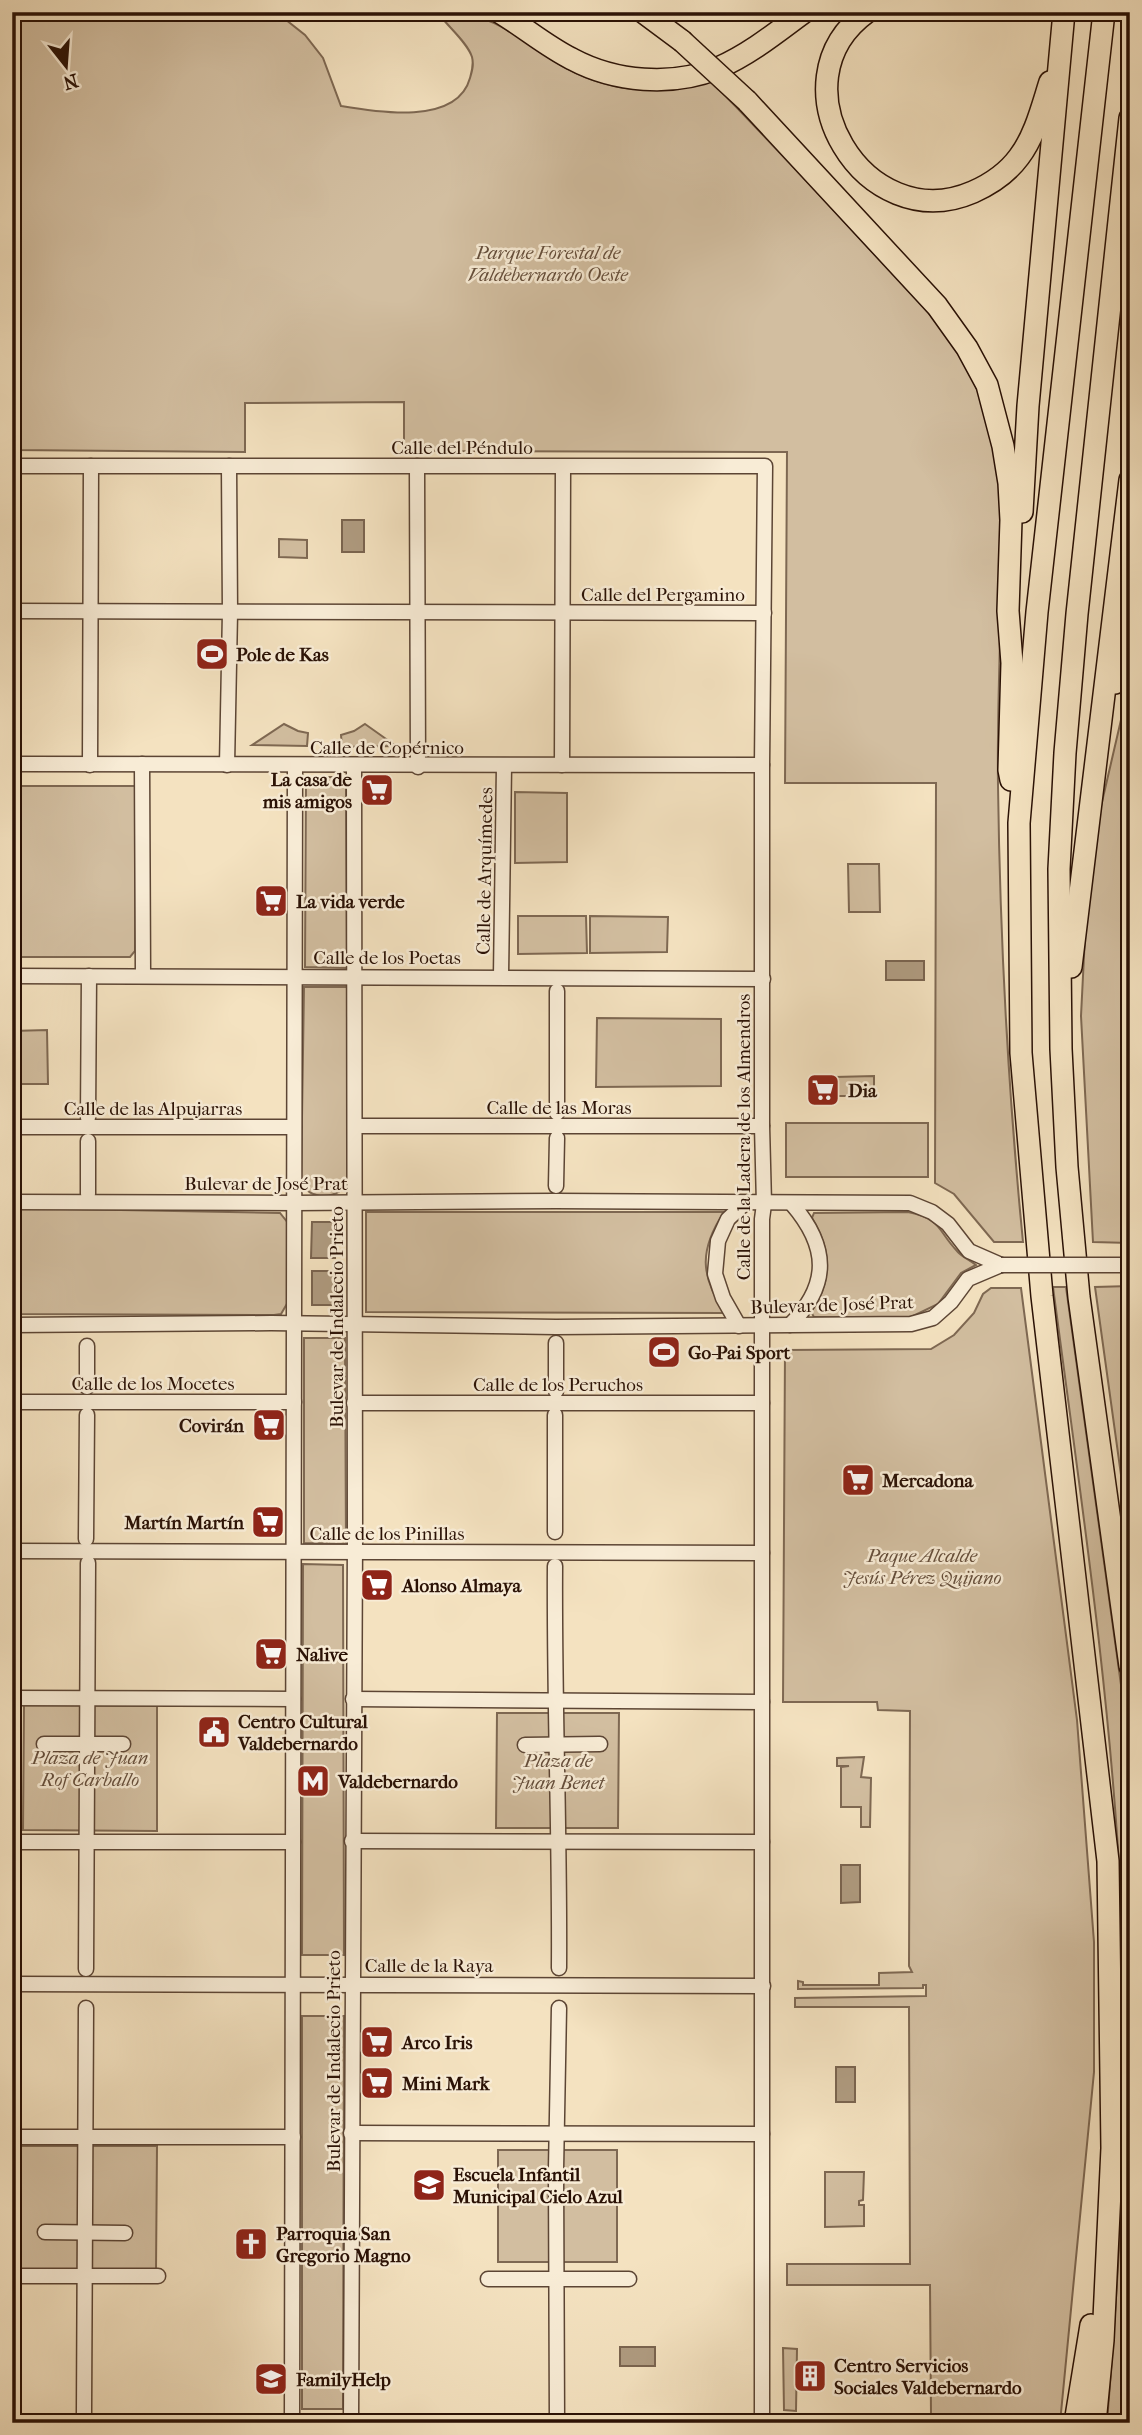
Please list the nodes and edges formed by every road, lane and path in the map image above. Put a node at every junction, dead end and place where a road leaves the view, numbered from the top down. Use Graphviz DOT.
graph roads {
  1 [pos="499,12"];
  2 [pos="643,12"];
  3 [pos="804,12"];
  4 [pos="867,12"];
  5 [pos="1064,12"];
  6 [pos="1104,12"];
  7 [pos="1061,47"];
  8 [pos="1130,118"];
  9 [pos="12,466"];
  10 [pos="91,466"];
  11 [pos="229,466"];
  12 [pos="417,467"];
  13 [pos="563,467"];
  14 [pos="1130,480"];
  15 [pos="12,611"];
  16 [pos="90,612"];
  17 [pos="230,612"];
  18 [pos="419,613"];
  19 [pos="562,613"];
  20 [pos="764,614"];
  21 [pos="1130,642"];
  22 [pos="1012,663"];
  23 [pos="1101,721"];
  24 [pos="12,764"];
  25 [pos="142,764"];
  26 [pos="90,765"];
  27 [pos="227,765"];
  28 [pos="562,765"];
  29 [pos="762,765"];
  30 [pos="295,766"];
  31 [pos="354,766"];
  32 [pos="418,766"];
  33 [pos="504,766"];
  34 [pos="1018,823"];
  35 [pos="12,976"];
  36 [pos="89,976"];
  37 [pos="143,976"];
  38 [pos="295,976"];
  39 [pos="356,976"];
  40 [pos="501,976"];
  41 [pos="763,979"];
  42 [pos="557,991"];
  43 [pos="1061,1048"];
  44 [pos="557,1113"];
  45 [pos="88,1118"];
  46 [pos="355,1126"];
  47 [pos="762,1126"];
  48 [pos="12,1127"];
  49 [pos="295,1127"];
  50 [pos="556,1139"];
  51 [pos="88,1141"];
  52 [pos="556,1186"];
  53 [pos="88,1194"];
  54 [pos="12,1202"];
  55 [pos="294,1203"];
  56 [pos="355,1203"];
  57 [pos="764,1203"];
  58 [pos="744,1204"];
  59 [pos="792,1204"];
  60 [pos="1001,1265"];
  61 [pos="1127,1265"];
  62 [pos="295,1323"];
  63 [pos="355,1324"];
  64 [pos="12,1325"];
  65 [pos="762,1325"];
  66 [pos="790,1325"];
  67 [pos="739,1326"];
  68 [pos="556,1343"];
  69 [pos="87,1346"];
  70 [pos="87,1387"];
  71 [pos="555,1391"];
  72 [pos="12,1402"];
  73 [pos="294,1402"];
  74 [pos="354,1403"];
  75 [pos="762,1403"];
  76 [pos="87,1415"];
  77 [pos="555,1415"];
  78 [pos="555,1532"];
  79 [pos="86,1539"];
  80 [pos="12,1551"];
  81 [pos="294,1552"];
  82 [pos="354,1552"];
  83 [pos="762,1553"];
  84 [pos="88,1563"];
  85 [pos="555,1566"];
  86 [pos="1130,1666"];
  87 [pos="16,1698"];
  88 [pos="86,1698"];
  89 [pos="293,1699"];
  90 [pos="353,1699"];
  91 [pos="554,1700"];
  92 [pos="762,1702"];
  93 [pos="44,1744"];
  94 [pos="123,1744"];
  95 [pos="600,1744"];
  96 [pos="88,1745"];
  97 [pos="525,1745"];
  98 [pos="555,1745"];
  99 [pos="352,1841"];
  100 [pos="18,1842"];
  101 [pos="85,1842"];
  102 [pos="293,1842"];
  103 [pos="559,1842"];
  104 [pos="762,1842"];
  105 [pos="559,1968"];
  106 [pos="86,1969"];
  107 [pos="12,1984"];
  108 [pos="293,1984"];
  109 [pos="352,1984"];
  110 [pos="763,1986"];
  111 [pos="86,2008"];
  112 [pos="559,2008"];
  113 [pos="351,2133"];
  114 [pos="558,2134"];
  115 [pos="762,2134"];
  116 [pos="15,2137"];
  117 [pos="86,2137"];
  118 [pos="293,2137"];
  119 [pos="1108,2226"];
  120 [pos="45,2232"];
  121 [pos="86,2232"];
  122 [pos="125,2233"];
  123 [pos="14,2276"];
  124 [pos="84,2276"];
  125 [pos="158,2276"];
  126 [pos="488,2279"];
  127 [pos="557,2279"];
  128 [pos="629,2279"];
  129 [pos="84,2413"];
  130 [pos="292,2423"];
  131 [pos="351,2423"];
  132 [pos="557,2423"];
  133 [pos="762,2423"];
  134 [pos="1075,2423"];
  135 [pos="1095,2423"];
  1 -- 3 [label="highway"];
  2 -- 22 [label="highway, bridge"];
  4 -- 7 [label="highway"];
  5 -- 7 [label="highway"];
  6 -- 34 [label="highway"];
  7 -- 22 [label="highway"];
  8 -- 43 [label="highway"];
  9 -- 10 [label="street, Calle del Péndulo"];
  10 -- 11 [label="street, Calle del Péndulo"];
  10 -- 16 [label="street"];
  11 -- 12 [label="street, Calle del Péndulo"];
  11 -- 17 [label="street"];
  12 -- 13 [label="street, Calle del Péndulo"];
  12 -- 18 [label="street"];
  13 -- 19 [label="street, Calle del Pergamino"];
  13 -- 20 [label="street, Calle del Péndulo"];
  14 -- 23 [label="highway"];
  15 -- 16 [label="street, Calle del Pergamino"];
  16 -- 17 [label="street, Calle del Pergamino"];
  16 -- 26 [label="street"];
  17 -- 18 [label="street, Calle del Pergamino"];
  17 -- 27 [label="street"];
  18 -- 19 [label="street, Calle del Pergamino"];
  18 -- 32 [label="street"];
  19 -- 20 [label="street, Calle del Pergamino"];
  19 -- 28 [label="street, Calle del Pergamino"];
  20 -- 29 [label="street, Calle de la Ladera de los Almendros"];
  21 -- 23 [label="highway"];
  22 -- 34 [label="highway"];
  23 -- 43 [label="highway"];
  24 -- 26 [label="street, Calle de Copérnico"];
  25 -- 26 [label="street, Calle de Copérnico"];
  25 -- 27 [label="street, Calle de Copérnico"];
  25 -- 37 [label="street"];
  27 -- 30 [label="street, Calle de Copérnico"];
  28 -- 29 [label="street, Calle de Copérnico"];
  28 -- 33 [label="street, Calle de Copérnico"];
  29 -- 41 [label="street, Calle de la Ladera de los Almendros"];
  30 -- 31 [label="street, Calle de Copérnico"];
  30 -- 38 [label="street, Bulevar de Indalecio Prieto"];
  31 -- 32 [label="street, Calle de Copérnico"];
  31 -- 39 [label="street, Bulevar de Indalecio Prieto"];
  32 -- 33 [label="street, Calle de Copérnico"];
  33 -- 40 [label="street, Calle de Arquímedes"];
  34 -- 119 [label="highway"];
  35 -- 36 [label="street, Calle de los Poetas"];
  36 -- 37 [label="street, Calle de los Poetas"];
  36 -- 45 [label="street"];
  37 -- 38 [label="street, Calle de los Poetas"];
  38 -- 39 [label="street, Calle de los Poetas"];
  38 -- 49 [label="street, Bulevar de Indalecio Prieto"];
  39 -- 40 [label="street, Calle de los Poetas"];
  39 -- 46 [label="street, Bulevar de Indalecio Prieto"];
  40 -- 41 [label="street, Calle de los Poetas"];
  41 -- 47 [label="street, Calle de la Ladera de los Almendros"];
  42 -- 44 [label="street"];
  43 -- 86 [label="highway"];
  46 -- 47 [label="street, Calle de las Moras"];
  46 -- 56 [label="street, Bulevar de Indalecio Prieto"];
  47 -- 57 [label="street, Calle de la Ladera de los Almendros"];
  48 -- 49 [label="street, Calle de las Alpujarras"];
  49 -- 55 [label="street, Bulevar de Indalecio Prieto"];
  50 -- 52 [label="street"];
  51 -- 53 [label="street"];
  54 -- 55 [label="street, Bulevar de José Prat"];
  55 -- 56 [label="street, Bulevar de José Prat"];
  55 -- 62 [label="street, Bulevar de Indalecio Prieto"];
  56 -- 58 [label="street, Bulevar de José Prat"];
  56 -- 63 [label="street, Bulevar de Indalecio Prieto"];
  57 -- 58 [label="street, Bulevar de José Prat"];
  57 -- 59 [label="street, Bulevar de José Prat"];
  57 -- 65 [label="street, Calle de la Ladera de los Almendros"];
  58 -- 67 [label="street, Calle de la Ladera de los Almendros"];
  59 -- 60 [label="street, Bulevar de José Prat"];
  59 -- 66 [label="street"];
  60 -- 61 [label="street, bridge"];
  60 -- 66 [label="street, Bulevar de José Prat"];
  62 -- 63 [label="street, Bulevar de José Prat"];
  62 -- 64 [label="street, Bulevar de José Prat"];
  62 -- 73 [label="street, Bulevar de Indalecio Prieto"];
  63 -- 67 [label="street, Bulevar de José Prat"];
  63 -- 74 [label="street, Bulevar de Indalecio Prieto"];
  65 -- 66 [label="street, Bulevar de José Prat"];
  65 -- 67 [label="street, Bulevar de José Prat"];
  65 -- 75 [label="street, Calle de la Ladera de los Almendros"];
  68 -- 71 [label="street"];
  69 -- 70 [label="street"];
  72 -- 73 [label="street, Calle de los Mocetes"];
  73 -- 81 [label="street, Bulevar de Indalecio Prieto"];
  74 -- 75 [label="street, Calle de los Peruchos"];
  74 -- 82 [label="street, Bulevar de Indalecio Prieto"];
  75 -- 83 [label="street, Calle de la Ladera de los Almendros"];
  76 -- 79 [label="street"];
  77 -- 78 [label="street"];
  80 -- 81 [label="street, Calle de los Pinillas"];
  81 -- 82 [label="street, Calle de los Pinillas"];
  81 -- 89 [label="street, Bulevar de Indalecio Prieto"];
  82 -- 83 [label="street, Calle de los Pinillas"];
  82 -- 90 [label="street, Bulevar de Indalecio Prieto"];
  83 -- 92 [label="street, Calle de la Ladera de los Almendros"];
  84 -- 88 [label="street"];
  85 -- 91 [label="street"];
  87 -- 88 [label="street"];
  88 -- 89 [label="street"];
  88 -- 96 [label="street"];
  89 -- 102 [label="street, Bulevar de Indalecio Prieto"];
  90 -- 91 [label="street"];
  90 -- 99 [label="street, Bulevar de Indalecio Prieto"];
  91 -- 92 [label="street"];
  91 -- 98 [label="street"];
  92 -- 104 [label="street, Calle de la Ladera de los Almendros"];
  93 -- 96 [label="street"];
  94 -- 96 [label="street"];
  95 -- 98 [label="street"];
  96 -- 101 [label="street"];
  97 -- 98 [label="street"];
  98 -- 103 [label="street"];
  99 -- 103 [label="street"];
  99 -- 109 [label="street, Bulevar de Indalecio Prieto"];
  100 -- 101 [label="street"];
  101 -- 102 [label="street"];
  101 -- 106 [label="street"];
  102 -- 108 [label="street, Bulevar de Indalecio Prieto"];
  103 -- 104 [label="street"];
  103 -- 105 [label="street"];
  104 -- 110 [label="street, Calle de la Ladera de los Almendros"];
  107 -- 108 [label="street, Calle de la Raya"];
  108 -- 109 [label="street, Calle de la Raya"];
  108 -- 118 [label="street, Bulevar de Indalecio Prieto"];
  109 -- 110 [label="street, Calle de la Raya"];
  109 -- 113 [label="street, Bulevar de Indalecio Prieto"];
  110 -- 115 [label="street, Calle de la Ladera de los Almendros"];
  111 -- 117 [label="street"];
  112 -- 114 [label="street"];
  113 -- 114 [label="street"];
  113 -- 131 [label="street, Bulevar de Indalecio Prieto"];
  114 -- 115 [label="street"];
  114 -- 127 [label="street"];
  115 -- 133 [label="street, Calle de la Ladera de los Almendros"];
  116 -- 117 [label="street, Bulevar de Indalecio Prieto"];
  117 -- 118 [label="street, Bulevar de Indalecio Prieto"];
  117 -- 121 [label="street"];
  118 -- 130 [label="street, Bulevar de Indalecio Prieto"];
  119 -- 134 [label="highway"];
  119 -- 135 [label="highway"];
  120 -- 121 [label="street"];
  121 -- 122 [label="street"];
  121 -- 124 [label="street"];
  123 -- 124 [label="street"];
  124 -- 125 [label="street"];
  124 -- 129 [label="street"];
  126 -- 127 [label="street"];
  127 -- 128 [label="street"];
  127 -- 132 [label="street"];
}
